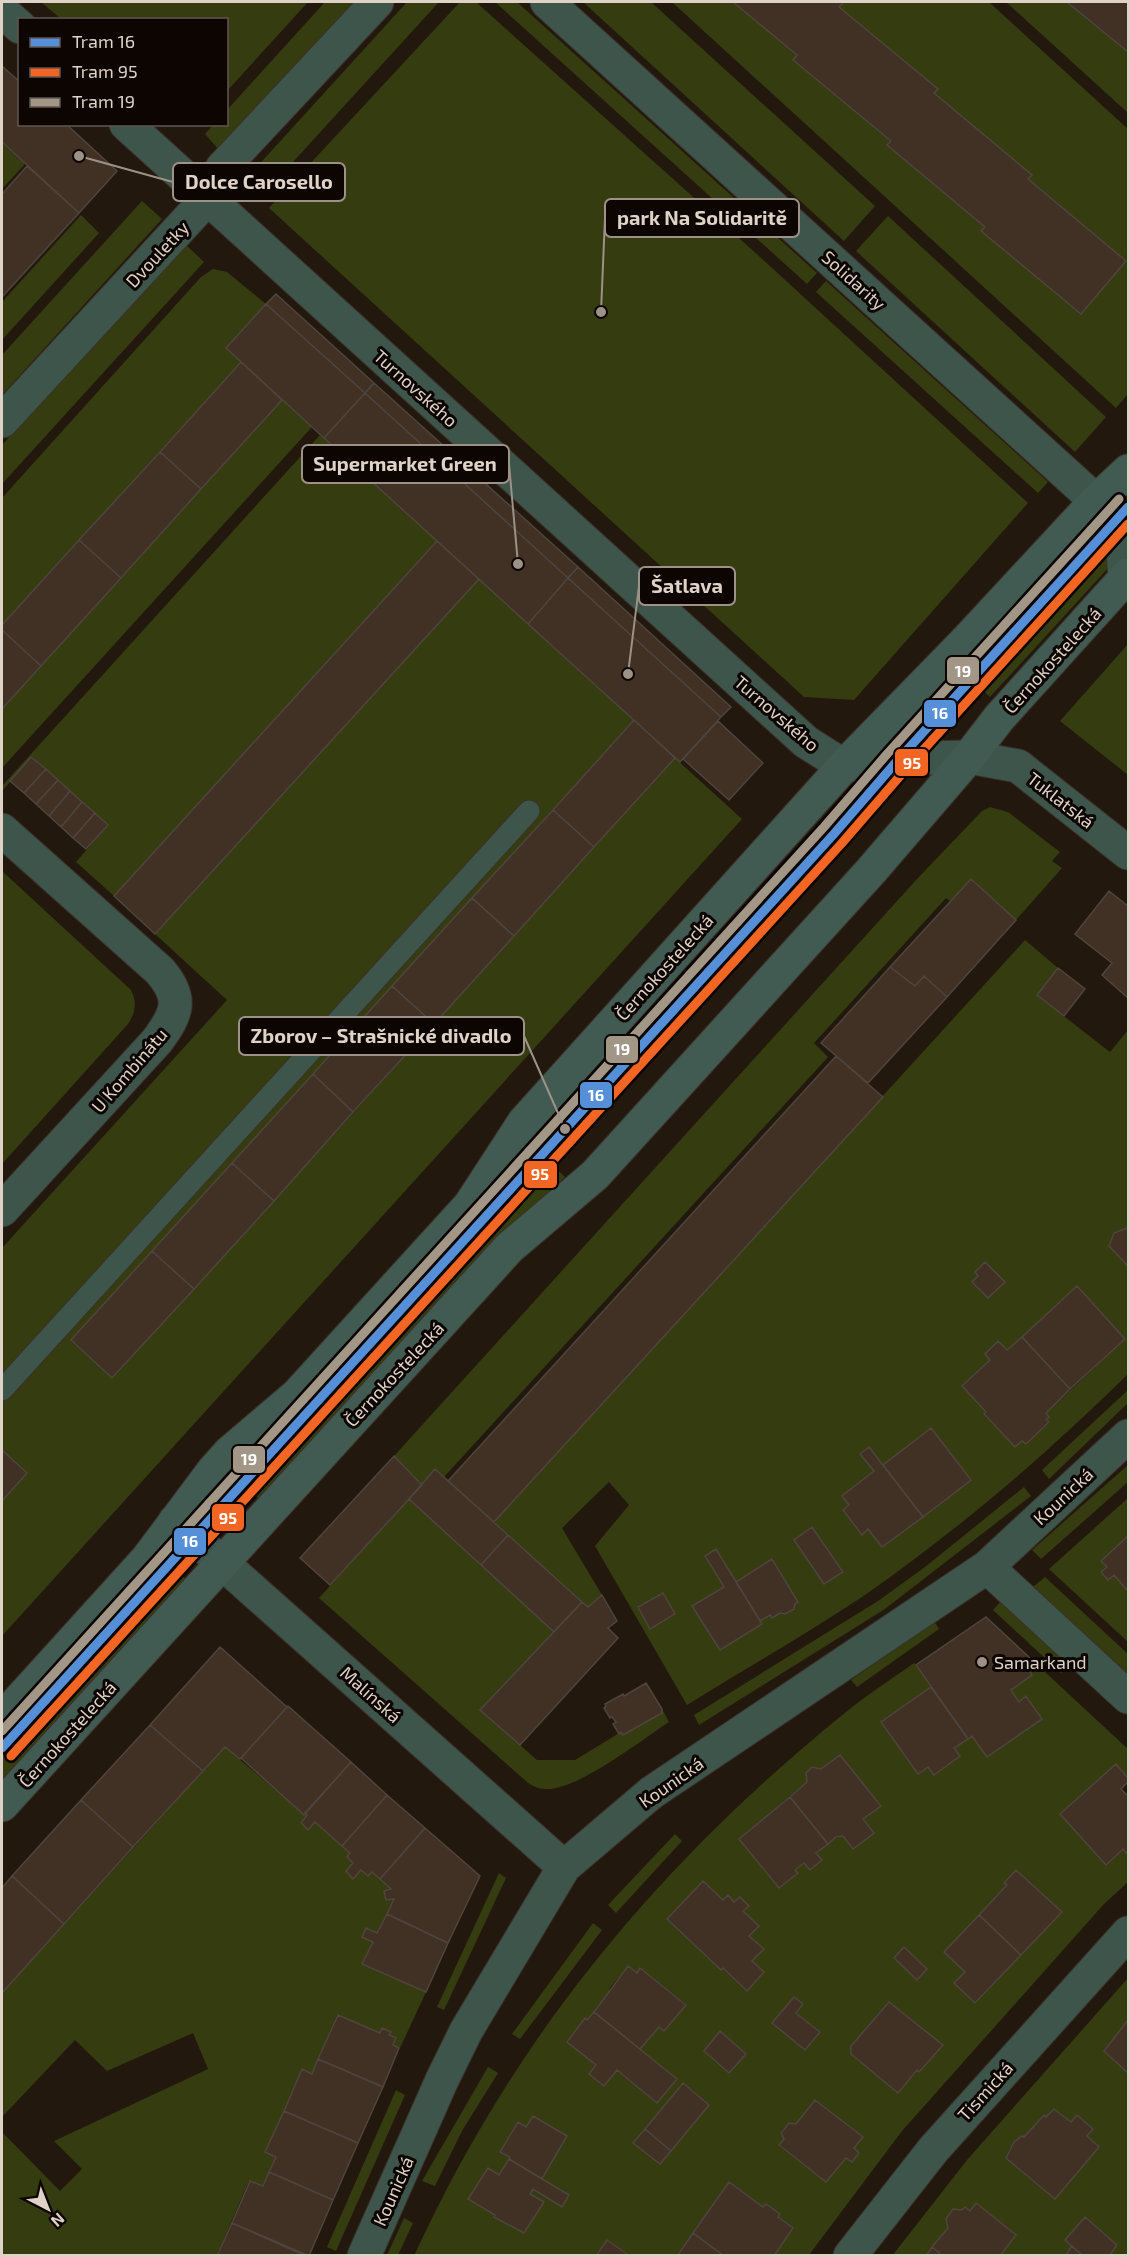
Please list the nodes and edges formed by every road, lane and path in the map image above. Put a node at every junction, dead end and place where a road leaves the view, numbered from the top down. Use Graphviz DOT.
graph roads {
  1 [pos="376,2"];
  2 [pos="547,2"];
  3 [pos="2,11"];
  4 [pos="18,25"];
  5 [pos="128,126"];
  6 [pos="207,199"];
  7 [pos="2,422"];
  8 [pos="1128,471"];
  9 [pos="1096,501"];
  10 [pos="1127,577"];
  11 [pos="969,757"];
  12 [pos="844,766"];
  13 [pos="529,811"];
  14 [pos="2,830"];
  15 [pos="1128,853"];
  16 [pos="2,1210"];
  17 [pos="5,1378"];
  18 [pos="1128,1436"];
  19 [pos="176,1521"];
  20 [pos="223,1562"];
  21 [pos="987,1567"];
  22 [pos="1128,1697"];
  23 [pos="2,1719"];
  24 [pos="2,1805"];
  25 [pos="564,1868"];
  26 [pos="1128,1933"];
  27 [pos="364,2256"];
  28 [pos="850,2256"];
  1 -- 6 [label="street, Dvouletky"];
  2 -- 9 [label="street, Solidarity"];
  3 -- 4 [label="street"];
  5 -- 6 [label="street, Turnovského"];
  6 -- 7 [label="street, Dvouletky"];
  6 -- 12 [label="street, Turnovského"];
  8 -- 9 [label="main road, Černokostelecká"];
  9 -- 10 [label="street, Solidarity"];
  9 -- 12 [label="main road, Černokostelecká"];
  10 -- 11 [label="main road, Černokostelecká"];
  11 -- 12 [label="street, Tuklatská"];
  11 -- 15 [label="street, Tuklatská"];
  11 -- 20 [label="main road, Černokostelecká"];
  12 -- 19 [label="main road, Černokostelecká"];
  13 -- 17 [label="lane"];
  14 -- 16 [label="street, U Kombinátu"];
  18 -- 21 [label="street, Kounická"];
  19 -- 20 [label="street, Malínská"];
  19 -- 23 [label="main road, Černokostelecká"];
  20 -- 24 [label="main road, Černokostelecká"];
  20 -- 25 [label="street, Malínská"];
  21 -- 22 [label="street"];
  21 -- 25 [label="street, Kounická"];
  25 -- 27 [label="street, Kounická"];
  26 -- 28 [label="street, Tismická"];
}
